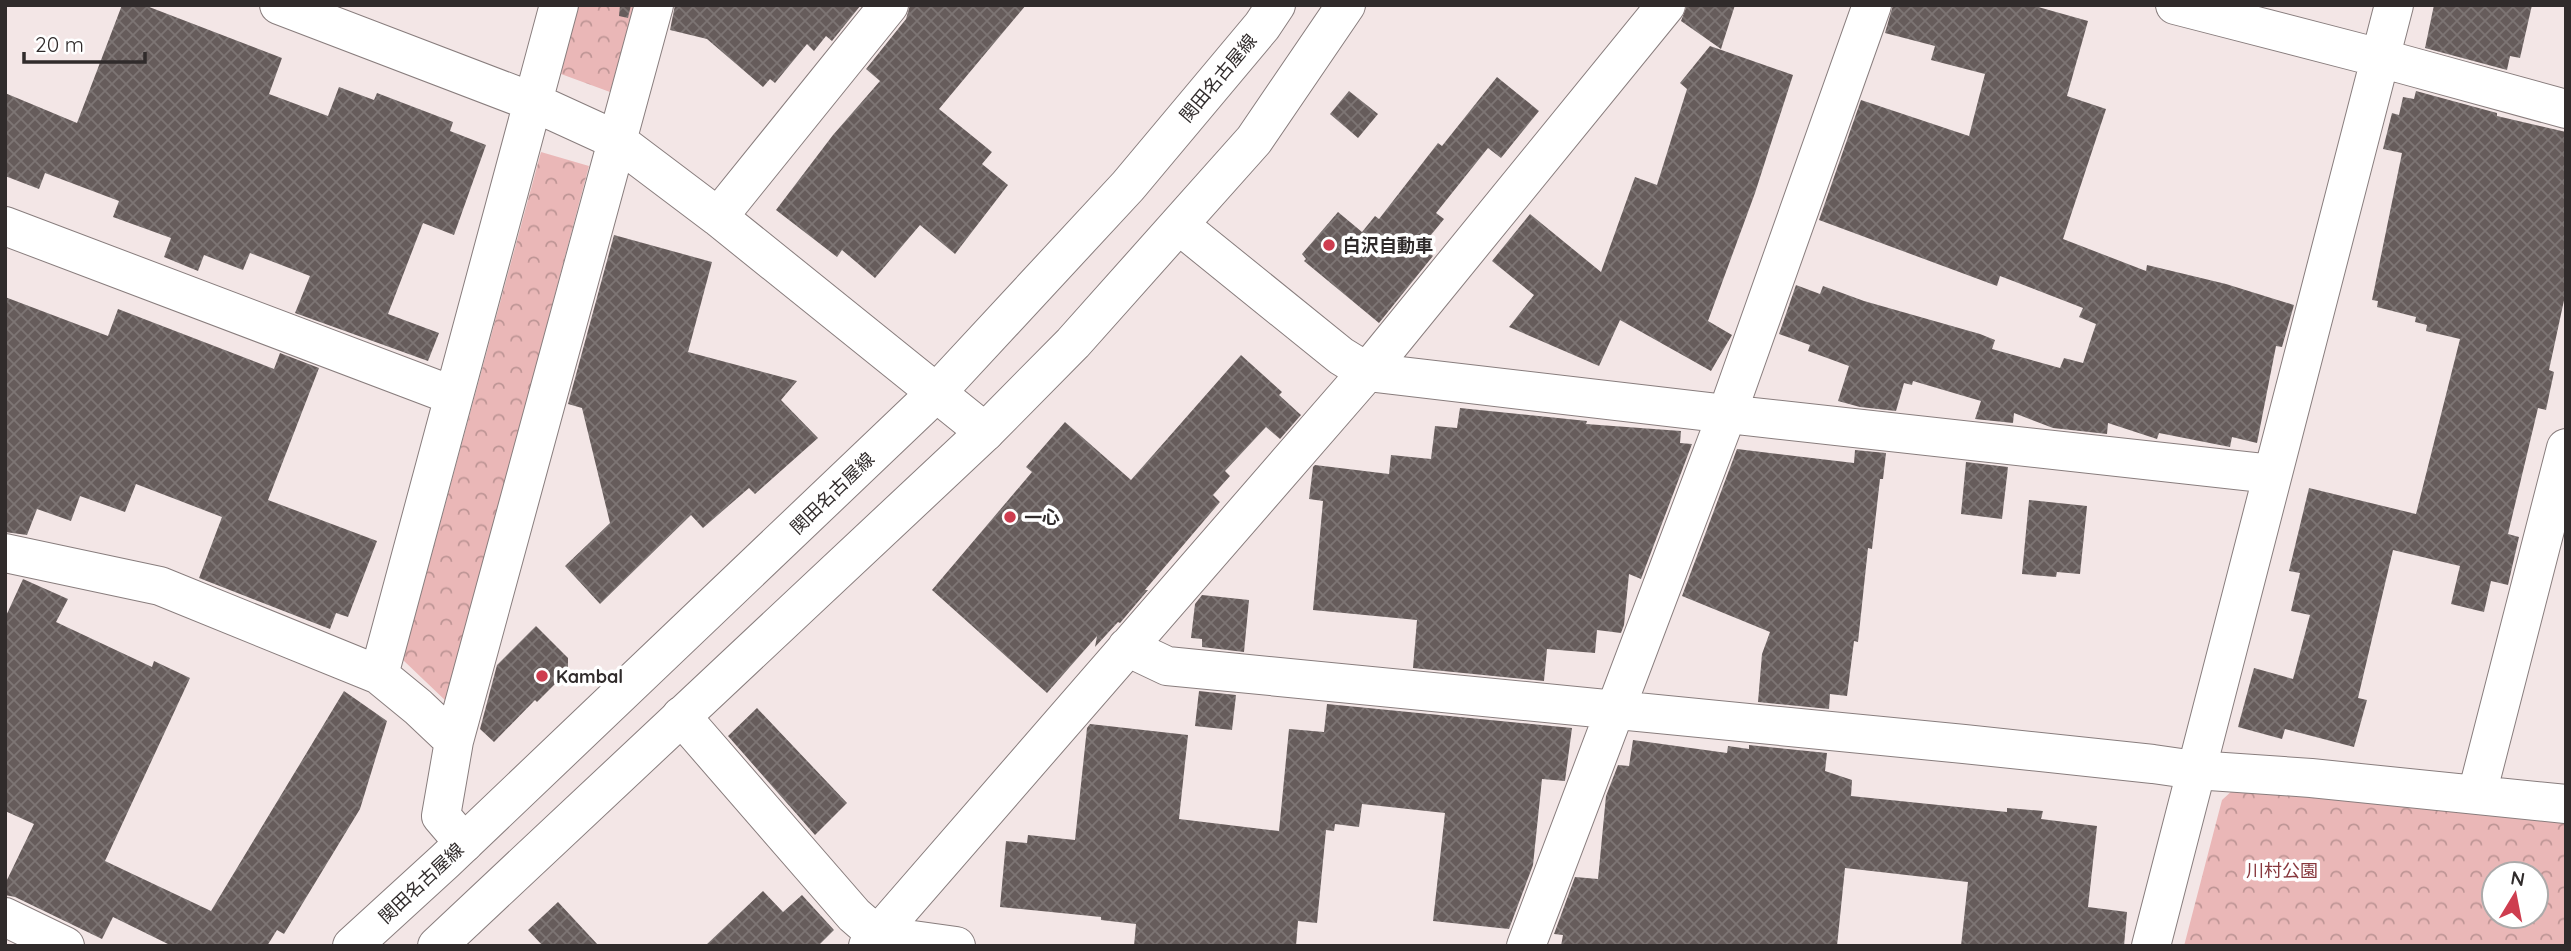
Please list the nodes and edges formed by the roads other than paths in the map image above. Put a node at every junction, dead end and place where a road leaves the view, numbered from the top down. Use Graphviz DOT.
graph roads {
  1 [pos="279,5"];
  2 [pos="559,5"];
  3 [pos="654,5"];
  4 [pos="888,5"];
  5 [pos="1276,5"];
  6 [pos="1346,5"];
  7 [pos="1666,5"];
  8 [pos="1872,5"];
  9 [pos="2175,5"];
  10 [pos="2394,5"];
  11 [pos="2380,58"];
  12 [pos="533,102"];
  13 [pos="2566,109"];
  14 [pos="616,140"];
  15 [pos="718,217"];
  16 [pos="1180,225"];
  17 [pos="5,226"];
  18 [pos="1367,372"];
  19 [pos="936,393"];
  20 [pos="454,396"];
  21 [pos="1727,414"];
  22 [pos="985,432"];
  23 [pos="2566,448"];
  24 [pos="2272,474"];
  25 [pos="5,552"];
  26 [pos="1128,647"];
  27 [pos="379,675"];
  28 [pos="1614,711"];
  29 [pos="681,716"];
  30 [pos="453,740"];
  31 [pos="2195,771"];
  32 [pos="2477,794"];
  33 [pos="2566,804"];
  34 [pos="464,843"];
  35 [pos="5,917"];
  36 [pos="872,940"];
  37 [pos="65,946"];
  38 [pos="352,946"];
  39 [pos="437,946"];
  40 [pos="956,946"];
  41 [pos="1526,946"];
  42 [pos="2151,946"];
  1 -- 12 [label="street"];
  2 -- 12 [label="street"];
  3 -- 14 [label="street"];
  4 -- 15 [label="street"];
  5 -- 19 [label="street, 関田名古屋線"];
  6 -- 16 [label="street"];
  7 -- 18 [label="street"];
  8 -- 21 [label="street"];
  9 -- 11 [label="street"];
  10 -- 11 [label="street"];
  11 -- 13 [label="street"];
  11 -- 24 [label="street"];
  12 -- 14 [label="street"];
  12 -- 20 [label="street"];
  14 -- 15 [label="street"];
  14 -- 30 [label="street"];
  15 -- 19 [label="street"];
  16 -- 18 [label="street"];
  16 -- 22 [label="street"];
  17 -- 20 [label="street"];
  18 -- 21 [label="street"];
  18 -- 26 [label="street"];
  19 -- 22 [label="street"];
  19 -- 34 [label="street, 関田名古屋線"];
  20 -- 27 [label="street"];
  21 -- 24 [label="street"];
  21 -- 28 [label="street"];
  22 -- 29 [label="street"];
  23 -- 32 [label="street"];
  24 -- 31 [label="street"];
  25 -- 27 [label="street"];
  26 -- 28 [label="street"];
  26 -- 36 [label="street"];
  27 -- 30 [label="street"];
  28 -- 31 [label="street"];
  28 -- 41 [label="street"];
  29 -- 36 [label="street"];
  29 -- 39 [label="street"];
  30 -- 34 [label="street"];
  31 -- 32 [label="street"];
  31 -- 42 [label="street"];
  32 -- 33 [label="street"];
  34 -- 38 [label="street, 関田名古屋線"];
  35 -- 37 [label="street"];
  36 -- 40 [label="street"];
}
